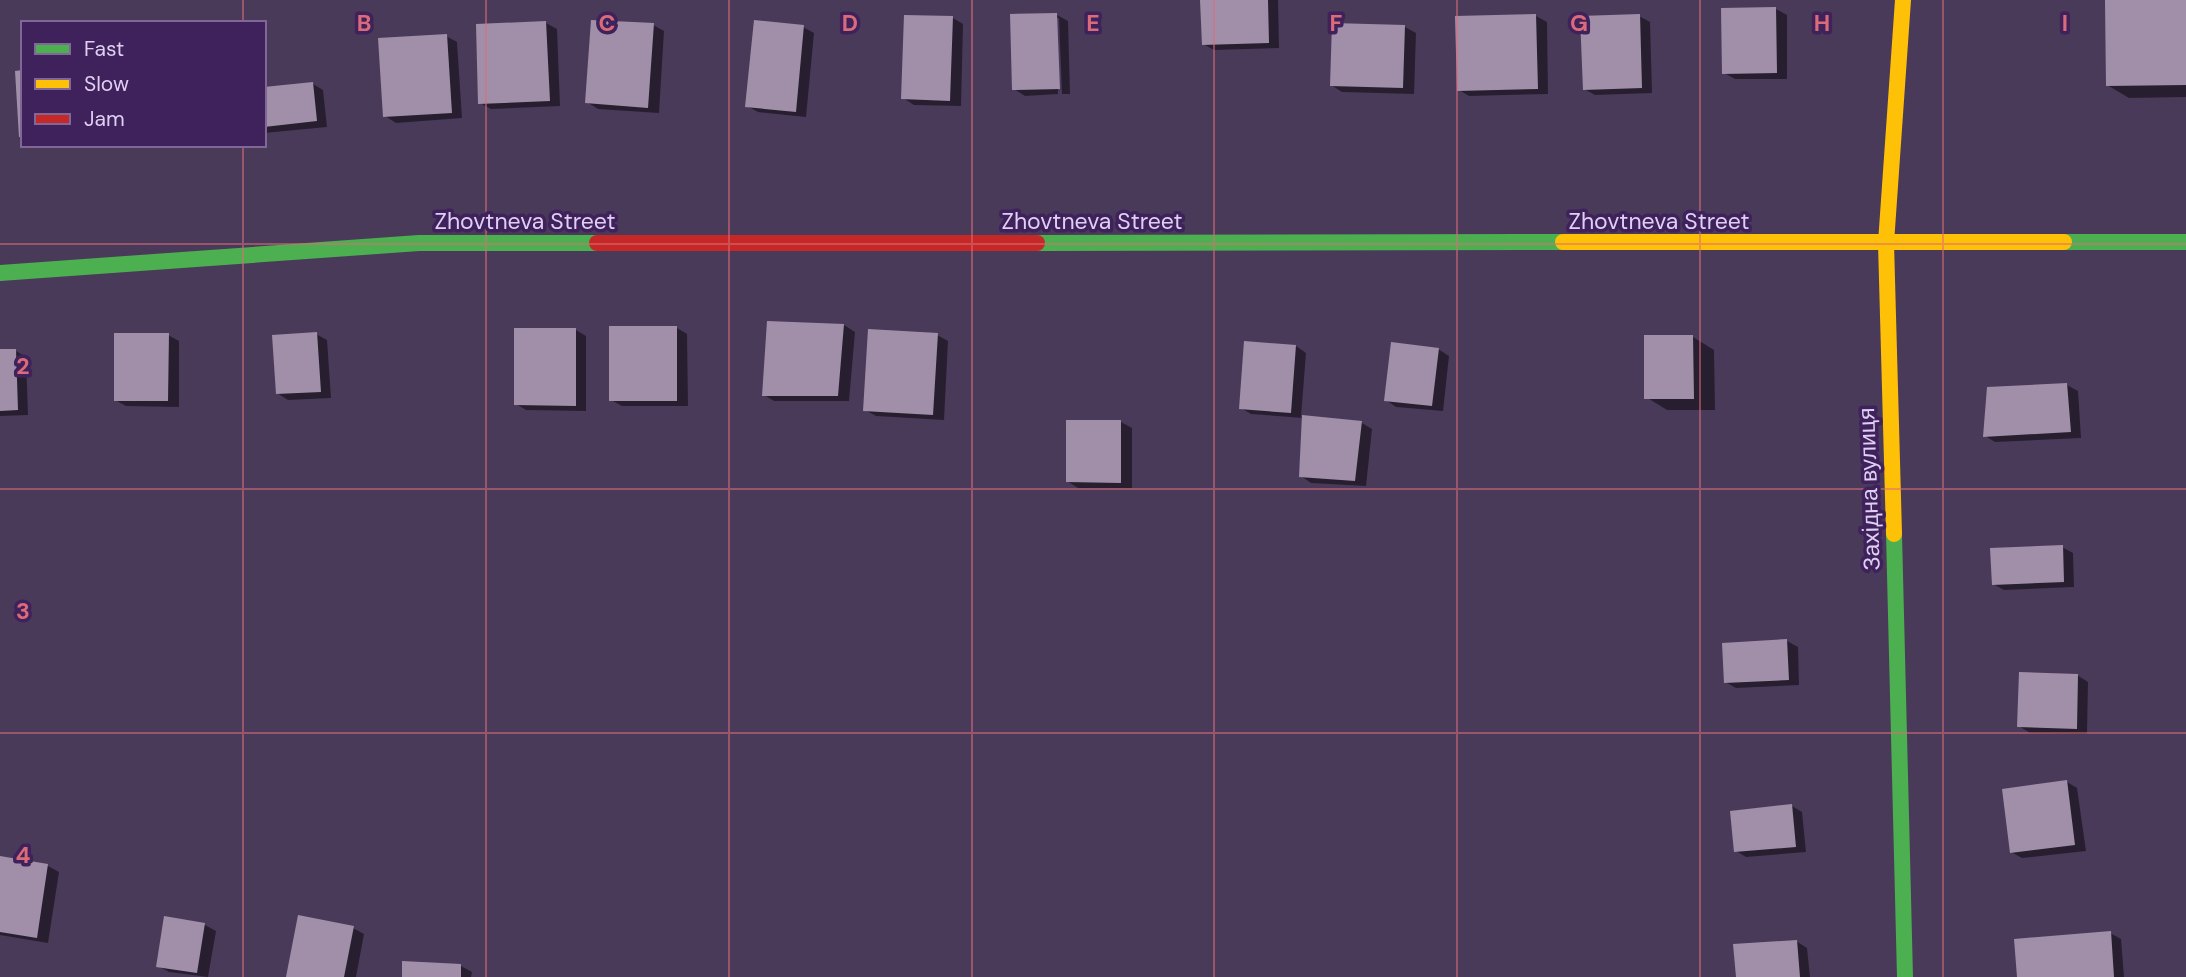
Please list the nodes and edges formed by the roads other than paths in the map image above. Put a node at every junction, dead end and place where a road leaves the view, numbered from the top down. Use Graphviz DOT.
graph roads {
  1 [pos="1903,0"];
  2 [pos="2186,242"];
  3 [pos="1885,243"];
  4 [pos="0,273"];
  5 [pos="1905,977"];
  1 -- 3 [label="main road, Західна вулиця"];
  2 -- 3 [label="main road, Zhovtneva Street"];
  3 -- 4 [label="main road, Zhovtneva Street"];
  3 -- 5 [label="main road, Західна вулиця"];
}
